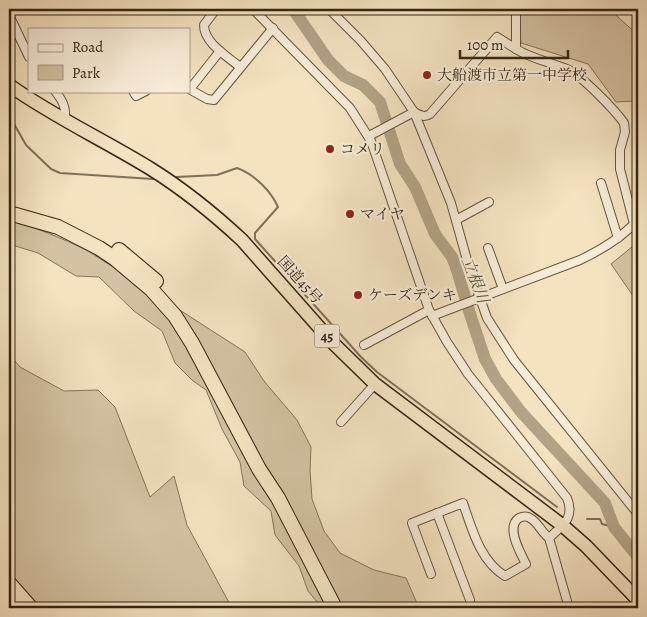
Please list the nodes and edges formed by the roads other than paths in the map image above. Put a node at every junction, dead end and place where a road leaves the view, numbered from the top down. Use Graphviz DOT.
graph roads {
  1 [pos="216,9"];
  2 [pos="253,9"];
  3 [pos="329,9"];
  4 [pos="516,9"];
  5 [pos="9,15"];
  6 [pos="273,28"];
  7 [pos="516,49"];
  8 [pos="220,51"];
  9 [pos="28,54"];
  10 [pos="240,67"];
  11 [pos="9,85"];
  12 [pos="190,88"];
  13 [pos="190,90"];
  14 [pos="56,92"];
  15 [pos="134,92"];
  16 [pos="144,92"];
  17 [pos="412,114"];
  18 [pos="64,120"];
  19 [pos="369,136"];
  20 [pos="601,183"];
  21 [pos="489,202"];
  22 [pos="9,204"];
  23 [pos="9,213"];
  24 [pos="456,220"];
  25 [pos="636,221"];
  26 [pos="618,238"];
  27 [pos="488,248"];
  28 [pos="503,288"];
  29 [pos="477,298"];
  30 [pos="431,313"];
  31 [pos="364,345"];
  32 [pos="375,384"];
  33 [pos="342,422"];
  34 [pos="278,498"];
  35 [pos="437,513"];
  36 [pos="638,514"];
  37 [pos="562,526"];
  38 [pos="549,538"];
  39 [pos="431,574"];
  40 [pos="9,582"];
  41 [pos="9,600"];
  42 [pos="470,600"];
  43 [pos="638,600"];
  44 [pos="23,607"];
  45 [pos="335,608"];
  46 [pos="569,608"];
  1 -- 8 [label="street"];
  2 -- 6 [label="street"];
  3 -- 17 [label="street"];
  4 -- 7 [label="street"];
  5 -- 9 [label="street"];
  6 -- 10 [label="street"];
  6 -- 19 [label="street"];
  7 -- 17 [label="street"];
  7 -- 25 [label="street"];
  8 -- 10 [label="street"];
  8 -- 12 [label="street"];
  10 -- 13 [label="street"];
  11 -- 18 [label="highway, 国道45号 / 45"];
  14 -- 18 [label="street"];
  15 -- 16 [label="street"];
  17 -- 19 [label="street"];
  17 -- 24 [label="street"];
  18 -- 32 [label="highway, 国道45号 / 45"];
  19 -- 30 [label="street"];
  20 -- 26 [label="street"];
  21 -- 24 [label="street"];
  22 -- 34 [label="highway"];
  23 -- 34 [label="highway"];
  24 -- 29 [label="street"];
  25 -- 26 [label="street"];
  26 -- 28 [label="street"];
  27 -- 28 [label="street"];
  28 -- 29 [label="street"];
  29 -- 30 [label="street"];
  29 -- 36 [label="street"];
  30 -- 31 [label="street"];
  30 -- 37 [label="street"];
  32 -- 33 [label="street"];
  32 -- 37 [label="highway, 国道45号 / 45"];
  34 -- 45 [label="highway"];
  35 -- 38 [label="street"];
  35 -- 39 [label="street"];
  35 -- 42 [label="street"];
  37 -- 38 [label="street"];
  37 -- 43 [label="highway, 国道45号 / 45"];
  38 -- 46 [label="street"];
  40 -- 44 [label="highway"];
  41 -- 44 [label="highway"];
}
